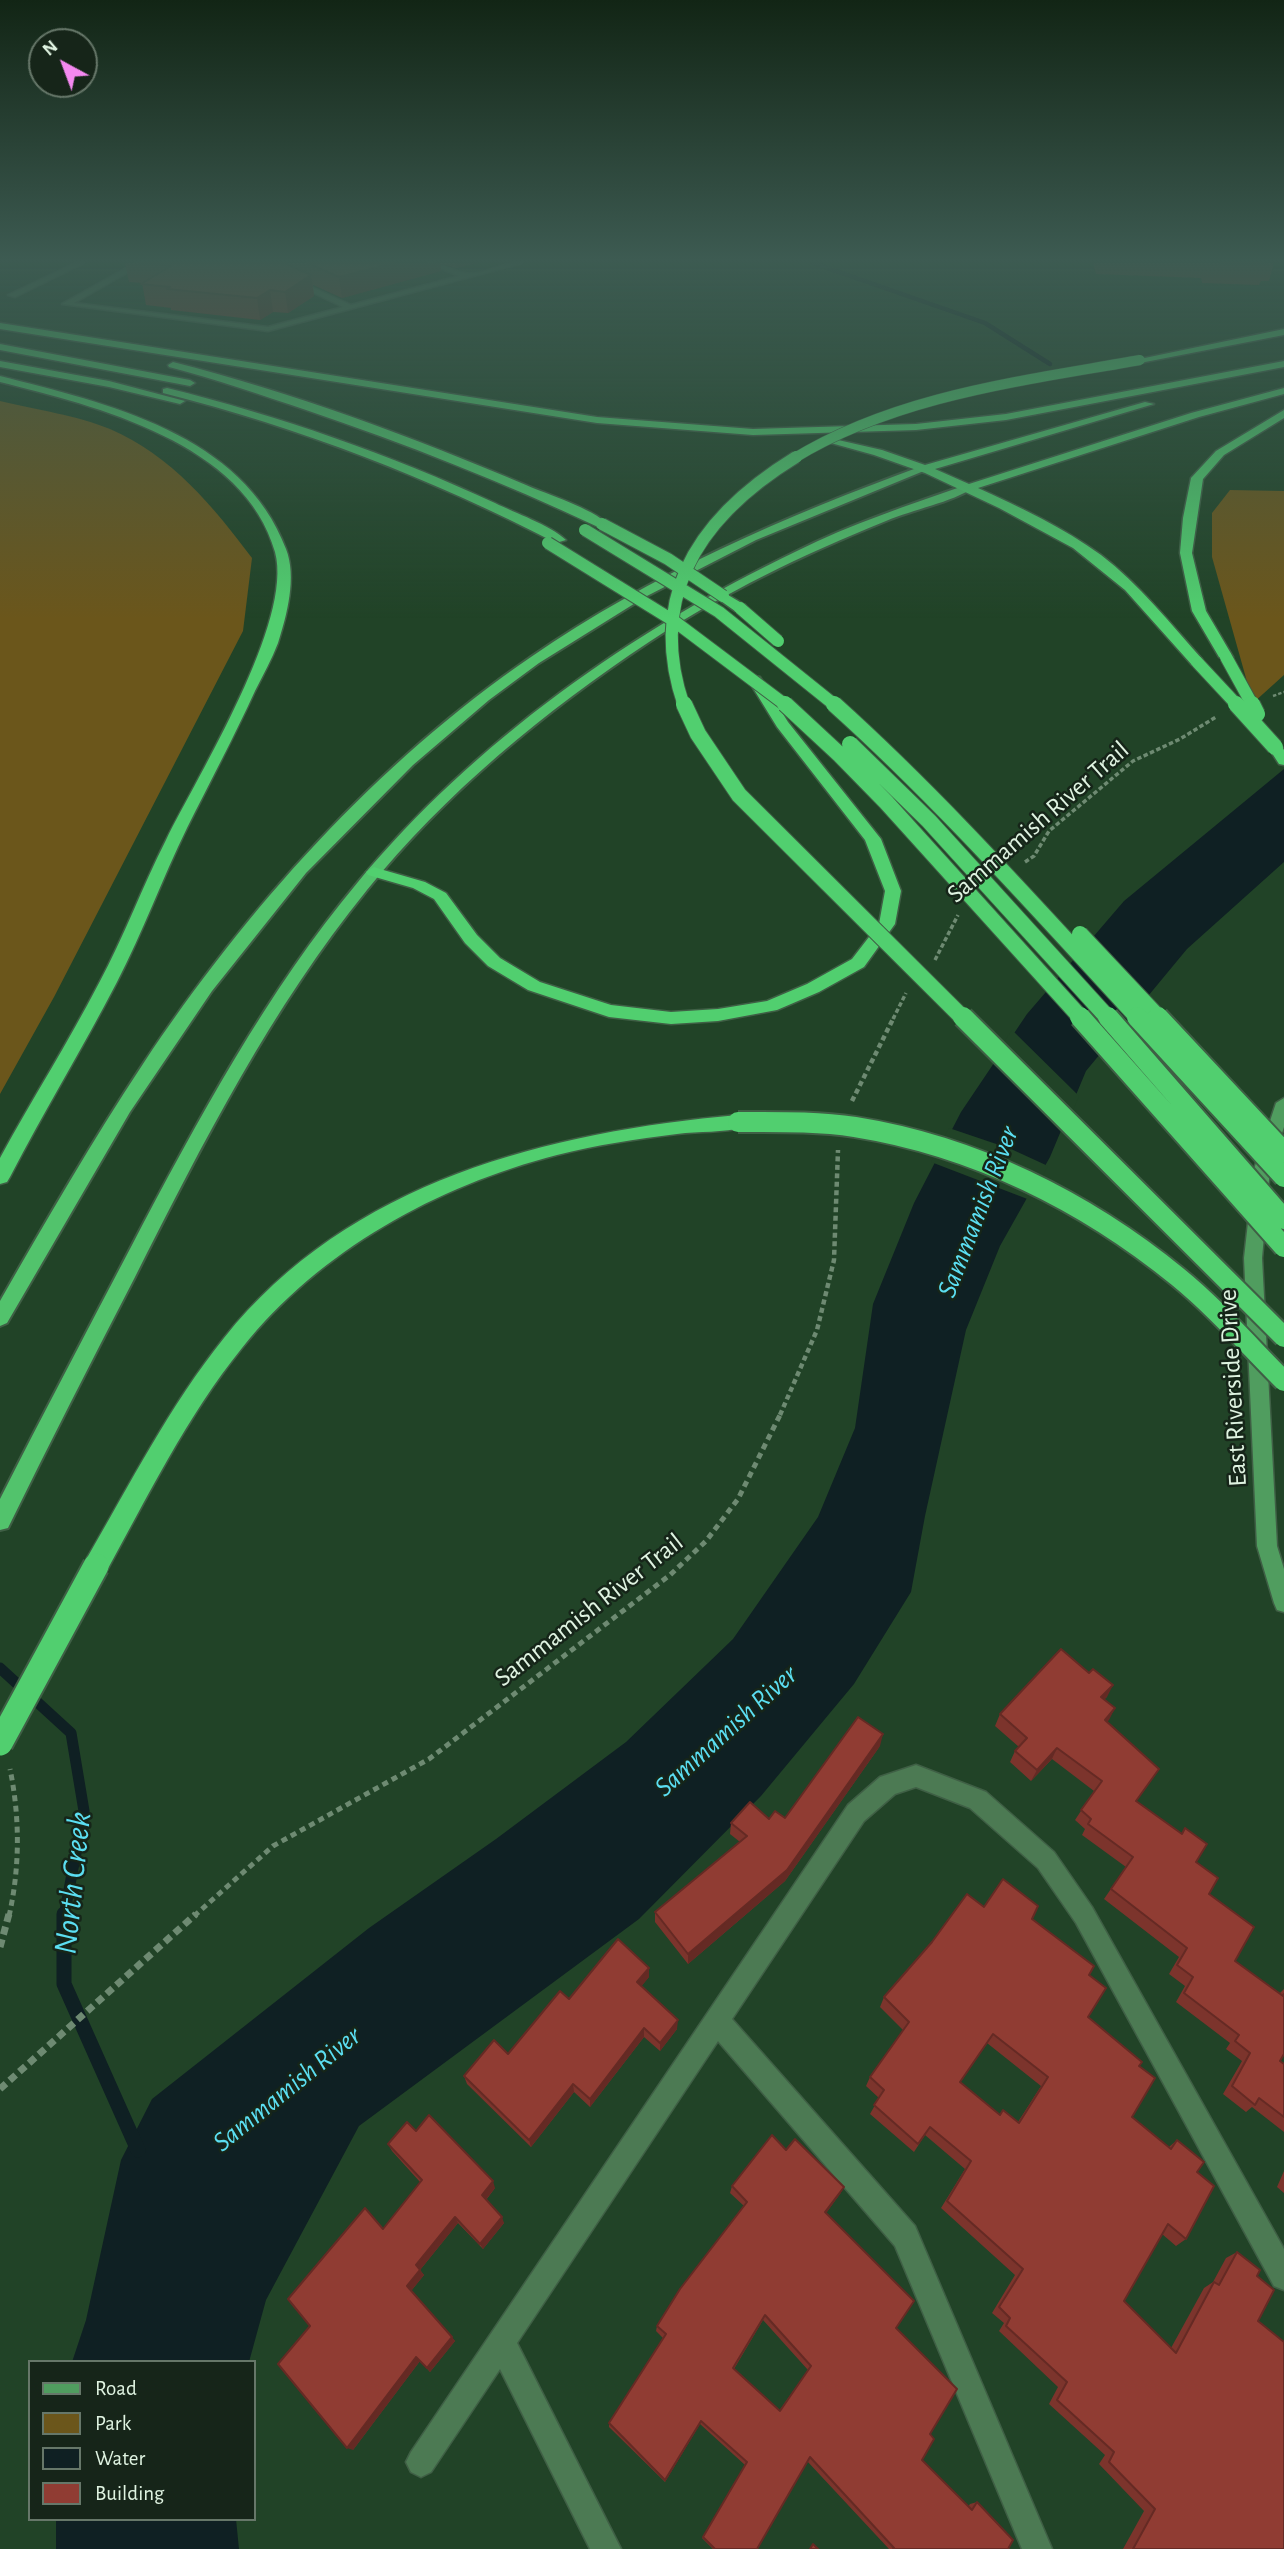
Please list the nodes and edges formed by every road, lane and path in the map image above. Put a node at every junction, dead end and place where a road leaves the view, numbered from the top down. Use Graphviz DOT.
graph roads {
  1 [pos="10,382"];
  2 [pos="98,382"];
  3 [pos="126,382"];
  4 [pos="183,382"];
  5 [pos="206,382"];
  6 [pos="232,382"];
  7 [pos="355,382"];
  8 [pos="1025,382"];
  9 [pos="1197,382"];
  10 [pos="1227,382"];
  11 [pos="201,386"];
  12 [pos="1284,391"];
  13 [pos="225,393"];
  14 [pos="1169,398"];
  15 [pos="1156,402"];
  16 [pos="1284,413"];
  17 [pos="330,414"];
  18 [pos="753,432"];
  19 [pos="926,468"];
  20 [pos="970,487"];
  21 [pos="554,542"];
  22 [pos="755,680"];
  23 [pos="1284,692"];
  24 [pos="1265,698"];
  25 [pos="1221,713"];
  26 [pos="1275,747"];
  27 [pos="1284,761"];
  28 [pos="1024,863"];
  29 [pos="373,872"];
  30 [pos="960,913"];
  31 [pos="932,962"];
  32 [pos="906,993"];
  33 [pos="1284,1102"];
  34 [pos="849,1107"];
  35 [pos="840,1142"];
  36 [pos="1284,1152"];
  37 [pos="0,1177"];
  38 [pos="1284,1177"];
  39 [pos="1284,1219"];
  40 [pos="1284,1247"];
  41 [pos="0,1318"];
  42 [pos="1284,1337"];
  43 [pos="1284,1381"];
  44 [pos="5,1511"];
  45 [pos="1284,1603"];
  46 [pos="4,1750"];
  47 [pos="0,1947"];
  48 [pos="717,2021"];
  49 [pos="0,2089"];
  50 [pos="1284,2276"];
  51 [pos="502,2343"];
  52 [pos="421,2462"];
  53 [pos="606,2549"];
  54 [pos="1037,2549"];
  1 -- 37 [label="highway"];
  2 -- 21 [label="highway"];
  3 -- 21 [label="highway"];
  4 -- 11 [label="highway"];
  5 -- 17 [label="highway"];
  6 -- 17 [label="highway"];
  7 -- 18 [label="highway"];
  8 -- 42 [label="highway, bridge"];
  9 -- 18 [label="highway"];
  10 -- 14 [label="highway"];
  12 -- 20 [label="highway"];
  13 -- 38 [label="highway, bridge"];
  15 -- 19 [label="highway"];
  16 -- 26 [label="highway, bridge"];
  17 -- 36 [label="highway, bridge"];
  18 -- 19 [label="highway"];
  19 -- 20 [label="highway"];
  19 -- 41 [label="highway"];
  20 -- 26 [label="highway, bridge"];
  20 -- 29 [label="highway"];
  21 -- 22 [label="highway, bridge"];
  21 -- 39 [label="highway, bridge"];
  22 -- 29 [label="highway, bridge"];
  22 -- 40 [label="highway, bridge"];
  23 -- 24 [label="path"];
  25 -- 28 [label="path, Sammamish River Trail"];
  26 -- 27 [label="highway"];
  29 -- 44 [label="highway"];
  30 -- 31 [label="path, Sammamish River Trail"];
  32 -- 34 [label="path"];
  33 -- 45 [label="main road, East Riverside Drive"];
  35 -- 49 [label="path, Sammamish River Trail"];
  43 -- 46 [label="highway, bridge"];
  46 -- 47 [label="path"];
  48 -- 50 [label="lane"];
  48 -- 51 [label="lane"];
  48 -- 54 [label="lane"];
  51 -- 52 [label="lane"];
  51 -- 53 [label="lane"];
}
